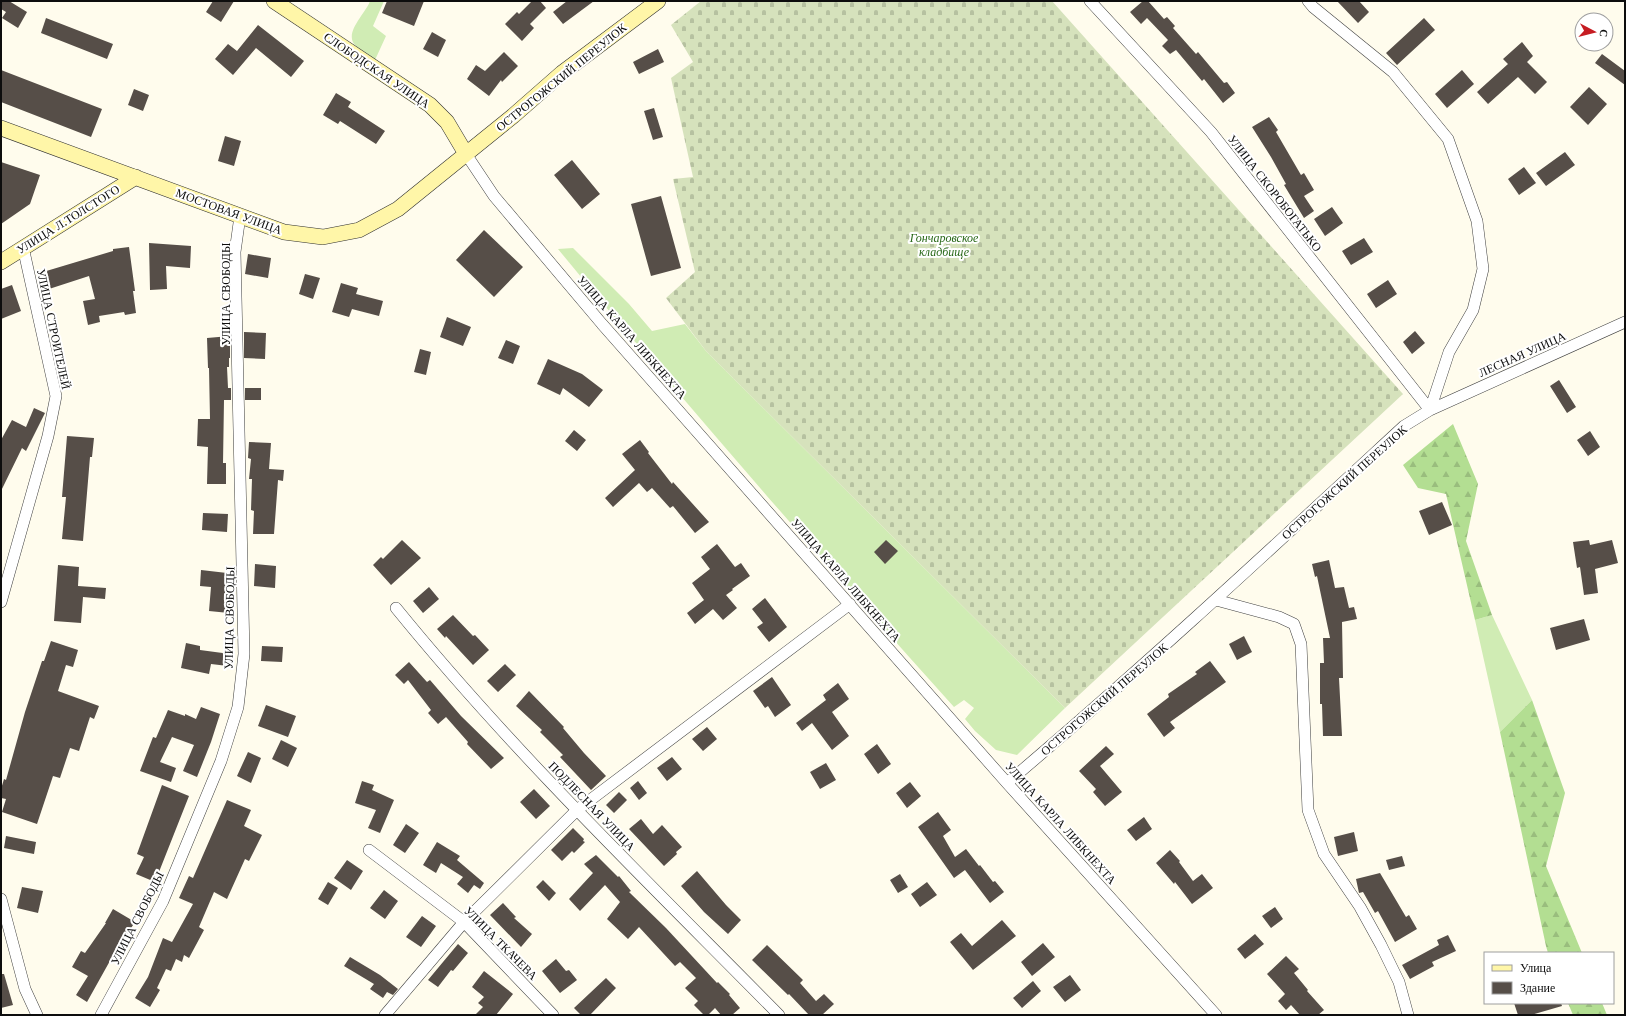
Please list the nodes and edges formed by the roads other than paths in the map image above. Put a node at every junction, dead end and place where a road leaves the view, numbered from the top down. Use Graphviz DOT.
graph roads {
  1 [pos="274,1"];
  2 [pos="658,1"];
  3 [pos="1090,1"];
  4 [pos="1308,1"];
  5 [pos="1,128"];
  6 [pos="466,154"];
  7 [pos="136,177"];
  8 [pos="240,216"];
  9 [pos="23,248"];
  10 [pos="1,262"];
  11 [pos="1625,322"];
  12 [pos="1430,410"];
  13 [pos="1216,600"];
  14 [pos="1,602"];
  15 [pos="850,604"];
  16 [pos="396,608"];
  17 [pos="1007,783"];
  18 [pos="577,810"];
  19 [pos="369,850"];
  20 [pos="1,899"];
  21 [pos="464,922"];
  22 [pos="38,1015"];
  23 [pos="101,1015"];
  24 [pos="385,1015"];
  25 [pos="553,1015"];
  26 [pos="779,1015"];
  27 [pos="1216,1015"];
  28 [pos="1408,1015"];
  1 -- 6 [label="main road, СЛОБОДСКАЯ УЛИЦА"];
  2 -- 6 [label="main road, ОСТРОГОЖСКИЙ ПЕРЕУЛОК"];
  3 -- 12 [label="street, УЛИЦА СКОРОБОГАТЬКО"];
  4 -- 12 [label="street"];
  5 -- 7 [label="main road, МОСТОВАЯ УЛИЦА"];
  6 -- 8 [label="main road, МОСТОВАЯ УЛИЦА"];
  6 -- 15 [label="street, УЛИЦА КАРЛА ЛИБКНЕХТА"];
  7 -- 8 [label="main road, МОСТОВАЯ УЛИЦА"];
  7 -- 9 [label="main road, УЛИЦА Л.ТОЛСТОГО"];
  8 -- 23 [label="street, УЛИЦА СВОБОДЫ"];
  9 -- 10 [label="main road, УЛИЦА Л.ТОЛСТОГО"];
  9 -- 14 [label="street, УЛИЦА СТРОИТЕЛЕЙ"];
  11 -- 12 [label="street, ЛЕСНАЯ УЛИЦА"];
  12 -- 13 [label="street, ОСТРОГОЖСКИЙ ПЕРЕУЛОК"];
  13 -- 17 [label="street, ОСТРОГОЖСКИЙ ПЕРЕУЛОК"];
  13 -- 28 [label="street"];
  15 -- 17 [label="street, УЛИЦА КАРЛА ЛИБКНЕХТА"];
  15 -- 18 [label="street"];
  16 -- 18 [label="street, ПОДЛЕСНАЯ УЛИЦА"];
  17 -- 27 [label="street, УЛИЦА КАРЛА ЛИБКНЕХТА"];
  18 -- 21 [label="street"];
  18 -- 26 [label="street, ПОДЛЕСНАЯ УЛИЦА"];
  19 -- 21 [label="street, УЛИЦА ТКАЧЕВА"];
  20 -- 22 [label="street"];
  21 -- 24 [label="street"];
  21 -- 25 [label="street, УЛИЦА ТКАЧЕВА"];
}
